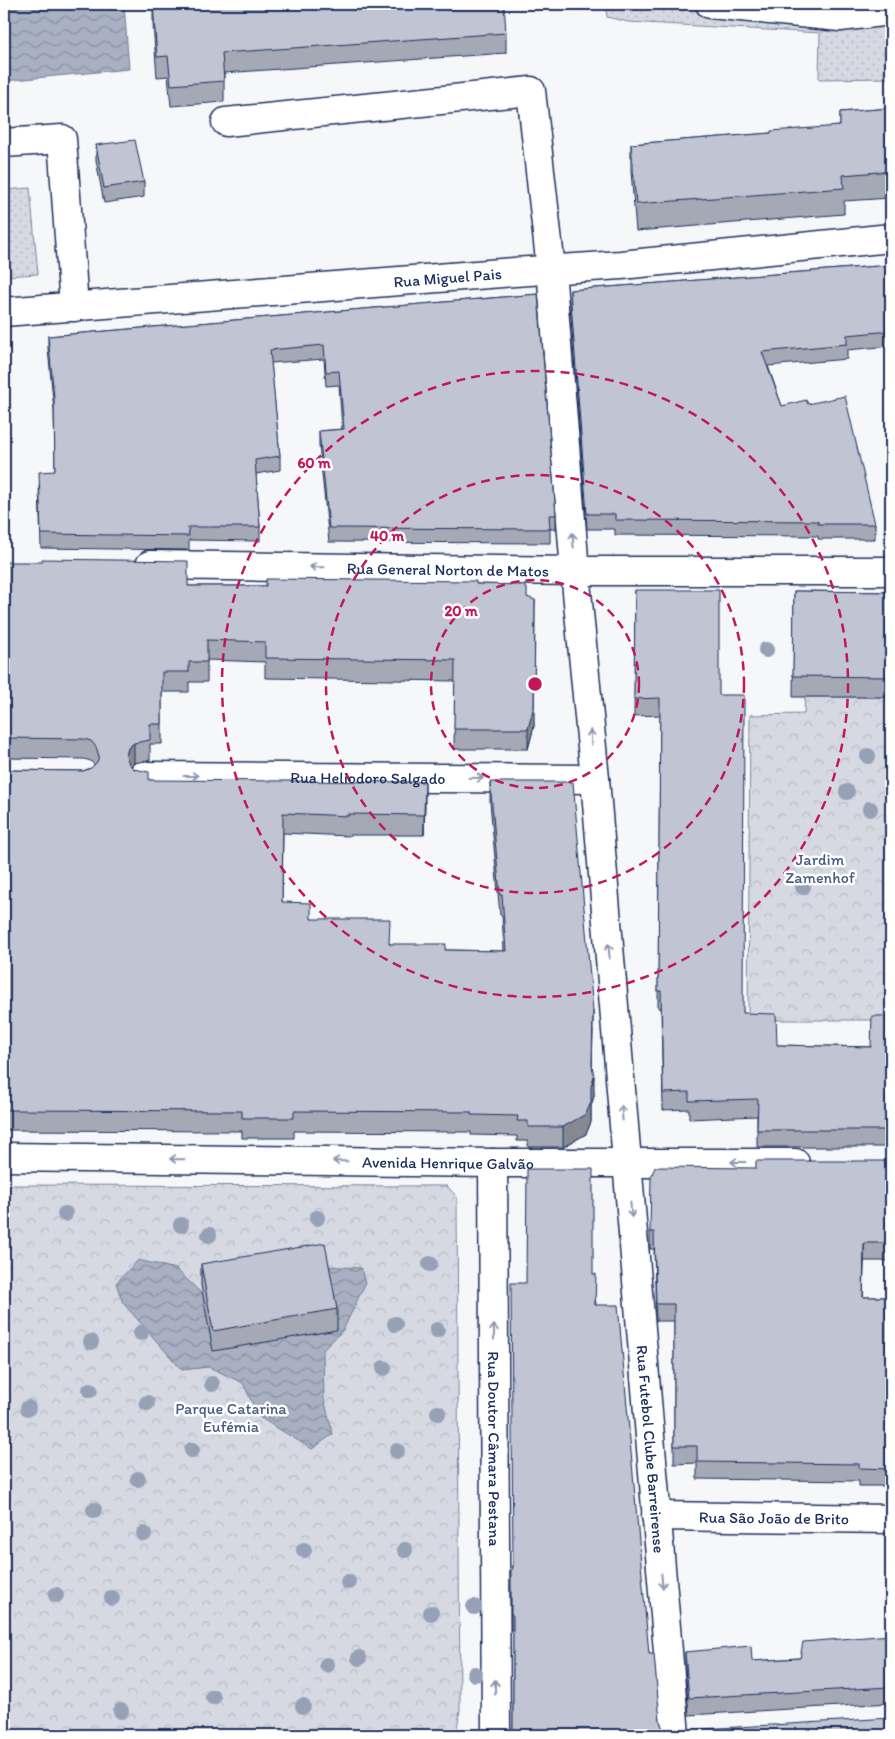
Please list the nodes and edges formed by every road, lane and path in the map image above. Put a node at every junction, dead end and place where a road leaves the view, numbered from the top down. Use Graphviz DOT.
graph roads {
  1 [pos="710,4"];
  2 [pos="891,11"];
  3 [pos="226,122"];
  4 [pos="4,143"];
  5 [pos="891,238"];
  6 [pos="551,269"];
  7 [pos="74,306"];
  8 [pos="4,312"];
  9 [pos="123,565"];
  10 [pos="575,570"];
  11 [pos="891,571"];
  12 [pos="142,776"];
  13 [pos="595,780"];
  14 [pos="4,1157"];
  15 [pos="493,1162"];
  16 [pos="626,1162"];
  17 [pos="823,1163"];
  18 [pos="656,1516"];
  19 [pos="891,1519"];
  20 [pos="496,1735"];
  21 [pos="675,1735"];
  1 -- 2 [label="street"];
  3 -- 6 [label="street, Rua Futebol Clube Barreirense"];
  4 -- 7 [label="street"];
  5 -- 6 [label="street, Rua Miguel Pais"];
  6 -- 7 [label="street, Rua Miguel Pais"];
  10 -- 6 [label="street, Rua Futebol Clube Barreirense, one-way"];
  7 -- 8 [label="street, Rua Miguel Pais"];
  10 -- 9 [label="street, Rua General Norton de Matos, one-way"];
  10 -- 11 [label="street, Rua General Norton de Matos"];
  13 -- 10 [label="street, Rua Futebol Clube Barreirense, one-way"];
  12 -- 13 [label="street, Rua Heliodoro Salgado, one-way"];
  16 -- 13 [label="street, Rua Futebol Clube Barreirense, one-way"];
  15 -- 14 [label="street, Avenida Henrique Galvão, one-way"];
  15 -- 16 [label="street, Avenida Henrique Galvão"];
  20 -- 15 [label="street, Rua Doutor Câmara Pestana, one-way"];
  17 -- 16 [label="street, Avenida Henrique Galvão, one-way"];
  16 -- 18 [label="street, Rua Futebol Clube Barreirense, one-way"];
  18 -- 19 [label="street, Rua São João de Brito"];
  18 -- 21 [label="street, Rua Futebol Clube Barreirense, one-way"];
}
